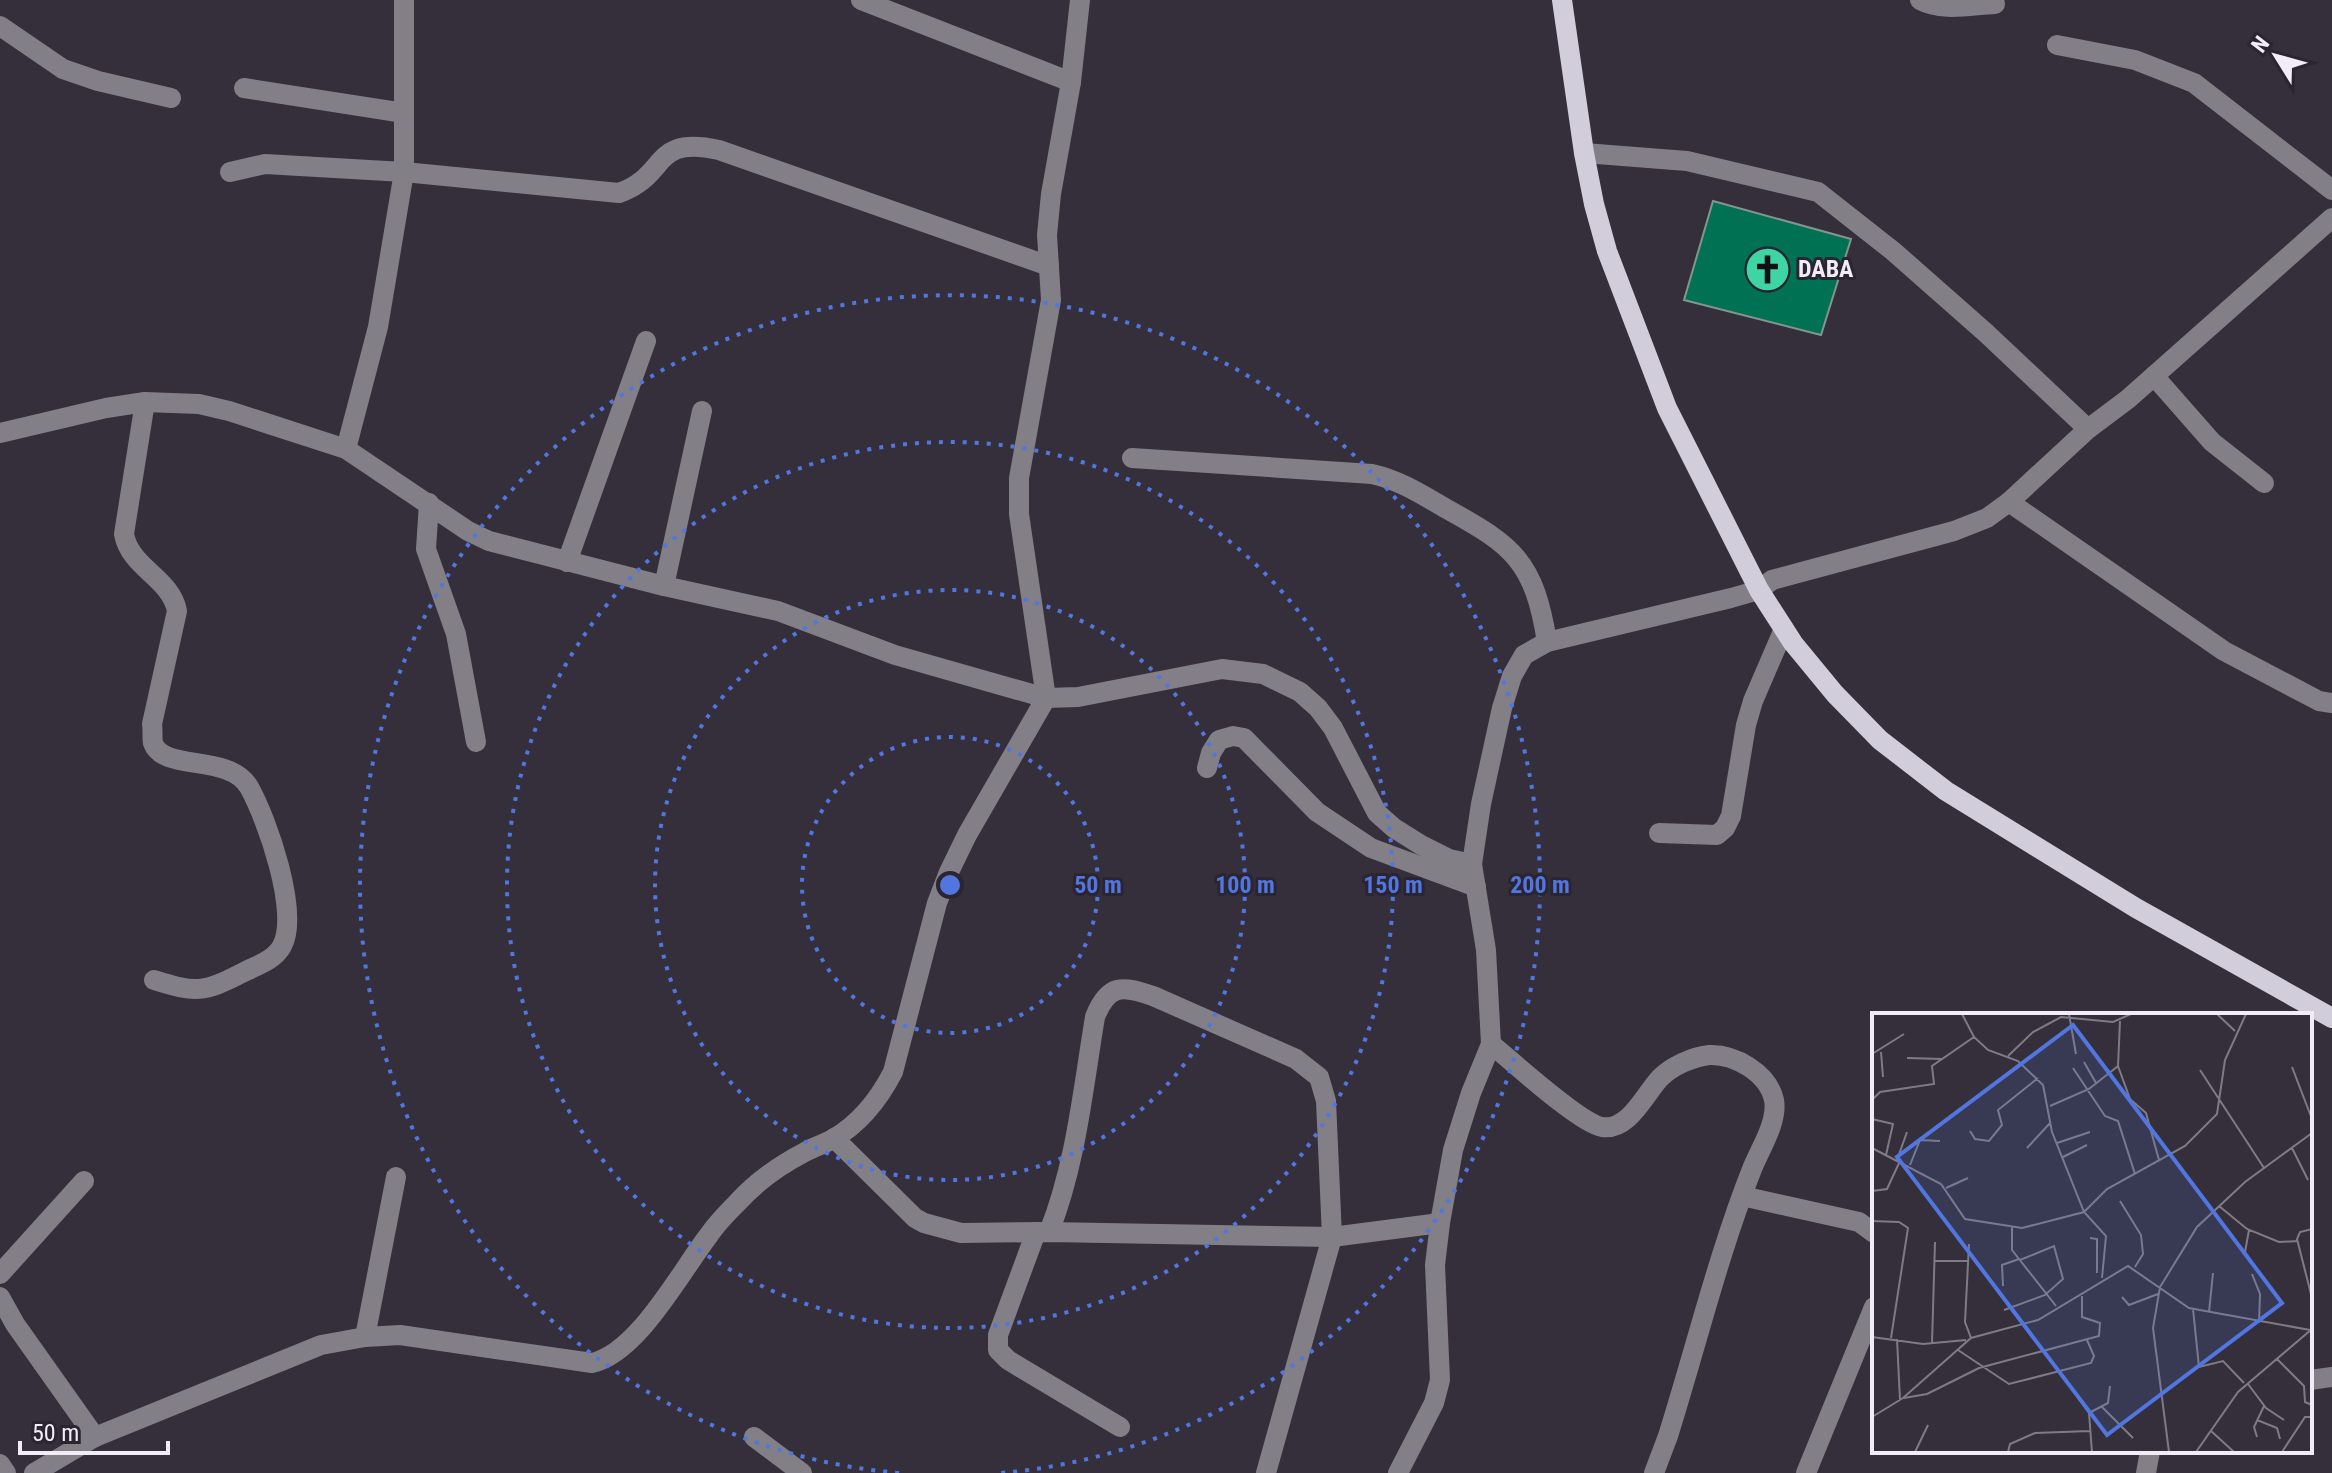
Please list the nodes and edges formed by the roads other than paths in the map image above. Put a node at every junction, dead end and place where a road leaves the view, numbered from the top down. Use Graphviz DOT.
graph roads {
  1 [pos="404,0"];
  2 [pos="861,0"];
  3 [pos="1078,0"];
  4 [pos="1562,0"];
  5 [pos="1920,0"];
  6 [pos="1995,4"];
  7 [pos="0,26"];
  8 [pos="2057,45"];
  9 [pos="1071,82"];
  10 [pos="244,88"];
  11 [pos="171,98"];
  12 [pos="404,113"];
  13 [pos="1584,153"];
  14 [pos="230,172"];
  15 [pos="404,172"];
  16 [pos="2332,190"];
  17 [pos="2332,218"];
  18 [pos="1049,266"];
  19 [pos="646,341"];
  20 [pos="2154,376"];
  21 [pos="145,402"];
  22 [pos="702,411"];
  23 [pos="2088,429"];
  24 [pos="0,433"];
  25 [pos="346,449"];
  26 [pos="1132,458"];
  27 [pos="2264,483"];
  28 [pos="2009,502"];
  29 [pos="429,503"];
  30 [pos="567,562"];
  31 [pos="664,586"];
  32 [pos="1759,590"];
  33 [pos="1784,629"];
  34 [pos="1547,642"];
  35 [pos="1046,698"];
  36 [pos="2332,703"];
  37 [pos="476,742"];
  38 [pos="1207,768"];
  39 [pos="1659,833"];
  40 [pos="1472,864"];
  41 [pos="1476,887"];
  42 [pos="154,980"];
  43 [pos="2332,1018"];
  44 [pos="1491,1044"];
  45 [pos="834,1138"];
  46 [pos="396,1177"];
  47 [pos="84,1181"];
  48 [pos="1742,1196"];
  49 [pos="1440,1223"];
  50 [pos="1043,1232"];
  51 [pos="1872,1232"];
  52 [pos="1332,1237"];
  53 [pos="0,1274"];
  54 [pos="0,1297"];
  55 [pos="1872,1312"];
  56 [pos="365,1337"];
  57 [pos="2332,1377"];
  58 [pos="2312,1380"];
  59 [pos="1120,1427"];
  60 [pos="95,1437"];
  61 [pos="754,1437"];
  62 [pos="2150,1453"];
  63 [pos="0,1464"];
  64 [pos="6,1473"];
  65 [pos="34,1473"];
  66 [pos="802,1473"];
  67 [pos="1266,1473"];
  68 [pos="1398,1473"];
  69 [pos="1654,1473"];
  70 [pos="1806,1473"];
  71 [pos="2146,1473"];
  1 -- 12 [label="street"];
  2 -- 9 [label="street"];
  3 -- 9 [label="street"];
  4 -- 13 [label="main road"];
  5 -- 6 [label="street"];
  7 -- 11 [label="street"];
  8 -- 16 [label="street"];
  9 -- 18 [label="street"];
  10 -- 12 [label="street"];
  12 -- 15 [label="street"];
  13 -- 23 [label="street"];
  13 -- 32 [label="main road"];
  14 -- 15 [label="street"];
  15 -- 18 [label="street"];
  15 -- 25 [label="street"];
  17 -- 20 [label="street"];
  18 -- 35 [label="street"];
  19 -- 30 [label="street"];
  20 -- 23 [label="street"];
  20 -- 27 [label="street"];
  21 -- 24 [label="street"];
  21 -- 25 [label="street"];
  21 -- 42 [label="street"];
  22 -- 31 [label="street"];
  23 -- 28 [label="street"];
  25 -- 29 [label="street"];
  26 -- 34 [label="street"];
  28 -- 32 [label="street"];
  28 -- 36 [label="street"];
  29 -- 30 [label="street"];
  29 -- 37 [label="street"];
  30 -- 31 [label="street"];
  31 -- 35 [label="street"];
  32 -- 33 [label="main road"];
  32 -- 34 [label="street"];
  33 -- 39 [label="street"];
  33 -- 43 [label="main road"];
  34 -- 40 [label="street"];
  35 -- 40 [label="street"];
  35 -- 45 [label="street"];
  38 -- 41 [label="street"];
  40 -- 41 [label="street"];
  41 -- 44 [label="street"];
  44 -- 48 [label="street"];
  44 -- 49 [label="street"];
  45 -- 50 [label="street"];
  45 -- 56 [label="street"];
  46 -- 56 [label="street"];
  47 -- 53 [label="street"];
  48 -- 51 [label="street"];
  48 -- 69 [label="street"];
  49 -- 52 [label="street"];
  49 -- 68 [label="street"];
  50 -- 52 [label="street"];
  50 -- 52 [label="street"];
  50 -- 59 [label="street"];
  52 -- 67 [label="street"];
  54 -- 60 [label="street"];
  55 -- 70 [label="street"];
  56 -- 60 [label="street"];
  57 -- 58 [label="street"];
  60 -- 65 [label="street"];
  61 -- 66 [label="street"];
  62 -- 71 [label="street"];
  63 -- 64 [label="street"];
}
